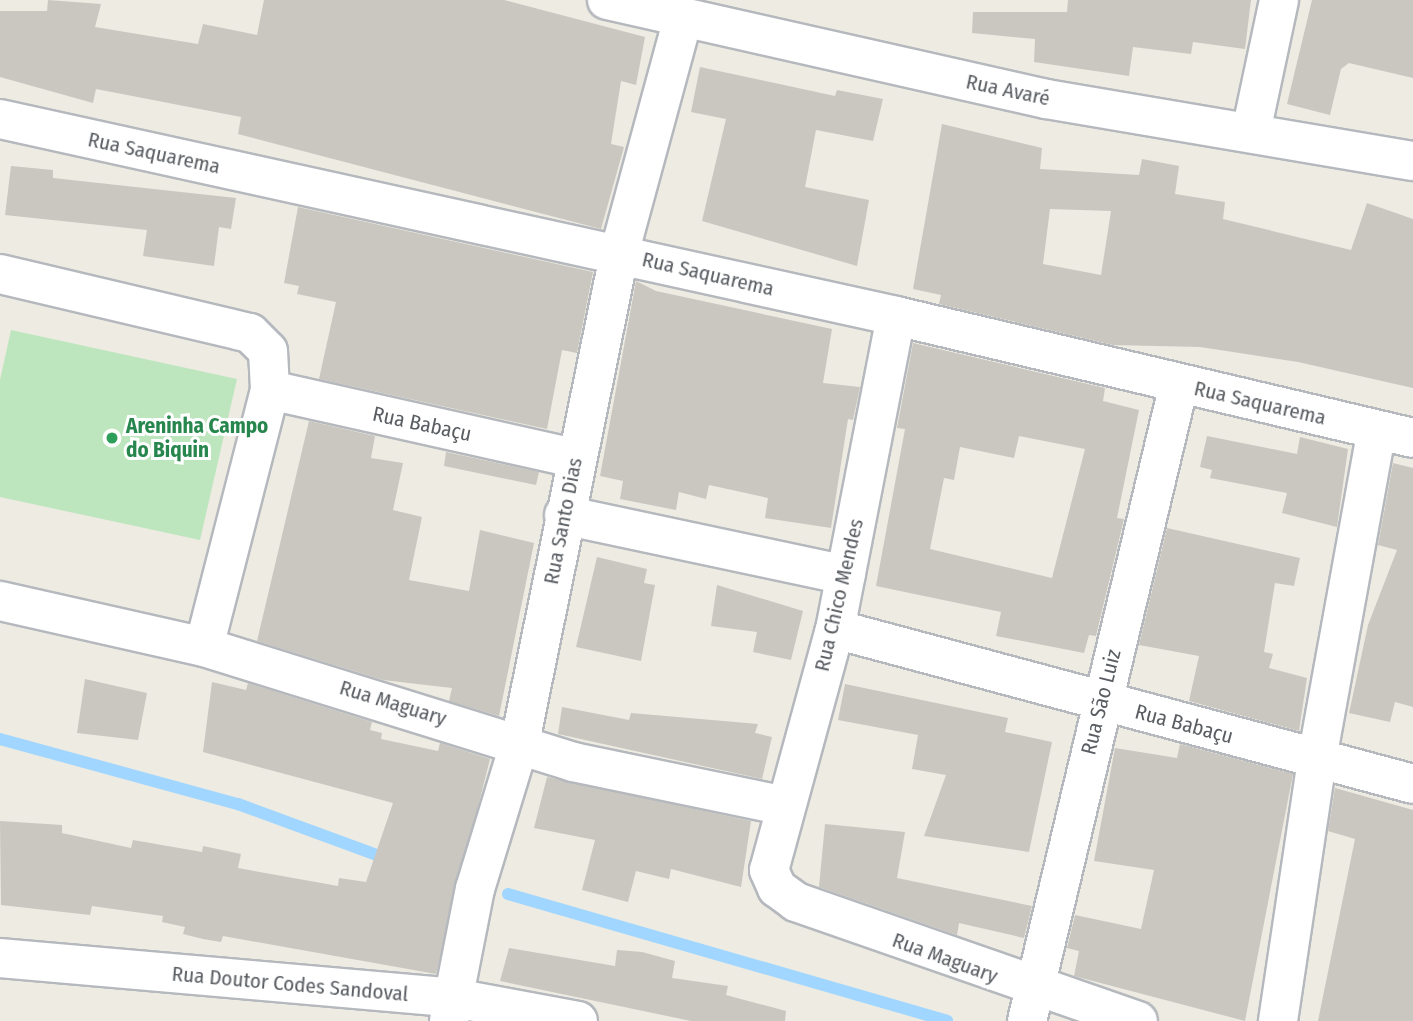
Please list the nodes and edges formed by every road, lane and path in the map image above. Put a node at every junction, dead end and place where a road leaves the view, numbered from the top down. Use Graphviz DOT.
graph roads {
  1 [pos="607,0"];
  2 [pos="1279,0"];
  3 [pos="682,22"];
  4 [pos="0,119"];
  5 [pos="1251,132"];
  6 [pos="1413,161"];
  7 [pos="619,254"];
  8 [pos="0,274"];
  9 [pos="896,316"];
  10 [pos="1179,384"];
  11 [pos="270,390"];
  12 [pos="1377,430"];
  13 [pos="1413,439"];
  14 [pos="575,458"];
  15 [pos="564,515"];
  16 [pos="846,575"];
  17 [pos="0,601"];
  18 [pos="835,629"];
  19 [pos="204,647"];
  20 [pos="1101,702"];
  21 [pos="520,742"];
  22 [pos="1317,759"];
  23 [pos="1413,784"];
  24 [pos="785,806"];
  25 [pos="769,870"];
  26 [pos="0,958"];
  27 [pos="1030,1005"];
  28 [pos="452,1010"];
  29 [pos="578,1021"];
  30 [pos="1138,1021"];
  31 [pos="1278,1021"];
  1 -- 3 [label="street, Rua Avaré"];
  2 -- 5 [label="street"];
  3 -- 5 [label="street, Rua Avaré"];
  3 -- 7 [label="street, Rua Santo Dias"];
  4 -- 7 [label="street, Rua Saquarema"];
  5 -- 6 [label="street, Rua Avaré"];
  7 -- 9 [label="street, Rua Saquarema"];
  7 -- 14 [label="street, Rua Santo Dias"];
  8 -- 11 [label="street"];
  9 -- 10 [label="street, Rua Saquarema"];
  9 -- 16 [label="street, Rua Chico Mendes"];
  10 -- 12 [label="street, Rua Saquarema"];
  10 -- 20 [label="street, Rua São Luiz"];
  11 -- 14 [label="street, Rua Babaçu"];
  11 -- 19 [label="street"];
  12 -- 13 [label="street, Rua Saquarema"];
  12 -- 22 [label="street"];
  14 -- 15 [label="street, Rua Santo Dias"];
  15 -- 16 [label="street"];
  15 -- 21 [label="street, Rua Santo Dias"];
  16 -- 18 [label="street, Rua Chico Mendes"];
  17 -- 19 [label="street, Rua Maguary"];
  18 -- 20 [label="street, Rua Babaçu"];
  18 -- 24 [label="street, Rua Chico Mendes"];
  19 -- 21 [label="street, Rua Maguary"];
  20 -- 22 [label="street, Rua Babaçu"];
  20 -- 27 [label="street, Rua São Luiz"];
  21 -- 24 [label="street, Rua Maguary"];
  21 -- 28 [label="street, Rua Santo Dias"];
  22 -- 23 [label="street, Rua Babaçu"];
  22 -- 31 [label="street"];
  24 -- 25 [label="street, Rua Chico Mendes"];
  25 -- 27 [label="street, Rua Maguary"];
  26 -- 28 [label="street, Rua Doutor Codes Sandoval"];
  27 -- 30 [label="street, Rua Maguary"];
  28 -- 29 [label="street, Rua Doutor Codes Sandoval"];
}
